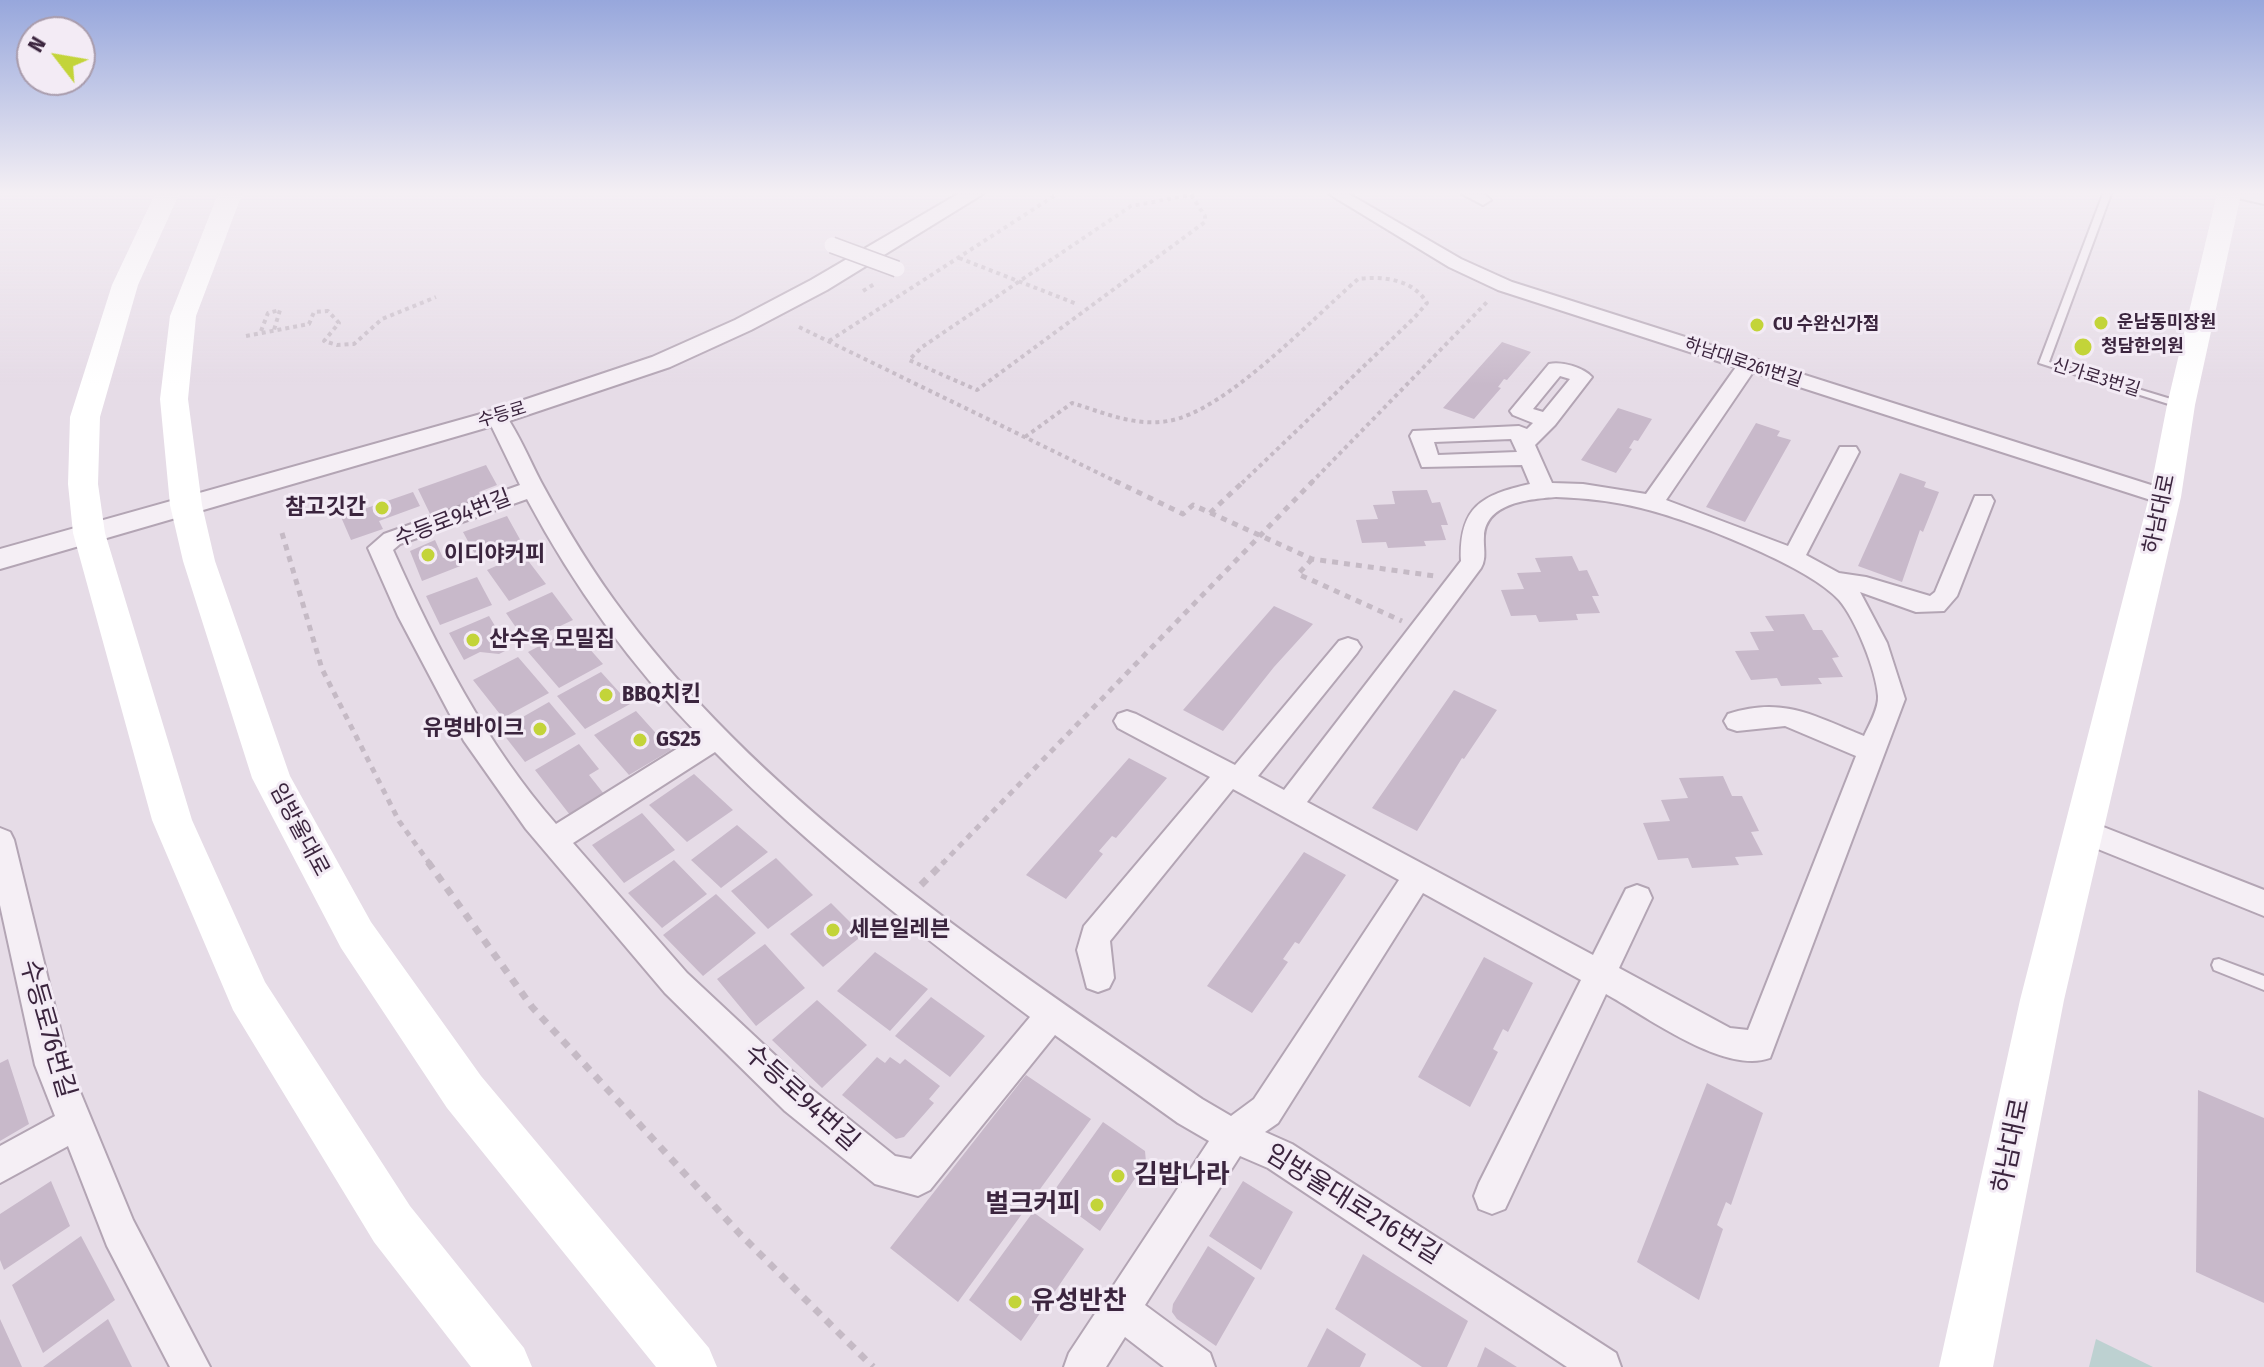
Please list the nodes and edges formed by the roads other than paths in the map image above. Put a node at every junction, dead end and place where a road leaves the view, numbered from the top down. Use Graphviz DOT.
graph roads {
  1 [pos="138,258"];
  2 [pos="205,258"];
  3 [pos="866,258"];
  4 [pos="867,258"];
  5 [pos="1446,258"];
  6 [pos="2083,258"];
  7 [pos="2214,258"];
  8 [pos="897,269"];
  9 [pos="1748,364"];
  10 [pos="2181,405"];
  11 [pos="497,417"];
  12 [pos="1547,421"];
  13 [pos="1848,452"];
  14 [pos="532,489"];
  15 [pos="1544,490"];
  16 [pos="2165,497"];
  17 [pos="1983,501"];
  18 [pos="1652,503"];
  19 [pos="186,505"];
  20 [pos="89,533"];
  21 [pos="1793,558"];
  22 [pos="0,559"];
  23 [pos="1831,580"];
  24 [pos="1348,647"];
  25 [pos="1127,721"];
  26 [pos="1737,721"];
  27 [pos="718,737"];
  28 [pos="1872,751"];
  29 [pos="1234,777"];
  30 [pos="1288,805"];
  31 [pos="2083,831"];
  32 [pos="0,840"];
  33 [pos="553,841"];
  34 [pos="1418,876"];
  35 [pos="1637,898"];
  36 [pos="2264,903"];
  37 [pos="2219,965"];
  38 [pos="1600,975"];
  39 [pos="1098,978"];
  40 [pos="2264,983"];
  41 [pos="1052,1014"];
  42 [pos="76,1123"];
  43 [pos="1233,1136"];
  44 [pos="0,1165"];
  45 [pos="1492,1196"];
  46 [pos="1120,1310"];
  47 [pos="191,1367"];
  48 [pos="505,1367"];
  49 [pos="690,1367"];
  50 [pos="1083,1367"];
  51 [pos="1196,1367"];
  52 [pos="1602,1367"];
  53 [pos="1966,1367"];
  1 -- 20 [label="main road"];
  2 -- 19 [label="main road, 임방울대로"];
  3 -- 11 [label="street, 수등로"];
  4 -- 8 [label="street, bridge"];
  5 -- 9 [label="street, 하남대로261번길"];
  6 -- 10 [label="lane, 신가로3번길"];
  7 -- 10 [label="main road, 하남대로"];
  9 -- 16 [label="street, 하남대로261번길"];
  9 -- 18 [label="street"];
  10 -- 16 [label="main road, 하남대로"];
  11 -- 14 [label="street, 수등로94번길"];
  11 -- 19 [label="street, 수등로"];
  12 -- 15 [label="street"];
  13 -- 21 [label="street"];
  14 -- 27 [label="street, 수등로94번길"];
  14 -- 33 [label="street, 수등로94번길"];
  15 -- 18 [label="street"];
  15 -- 30 [label="street"];
  16 -- 31 [label="main road, 하남대로"];
  17 -- 23 [label="street"];
  18 -- 21 [label="street"];
  19 -- 20 [label="street, 수등로"];
  19 -- 49 [label="main road, 임방울대로"];
  20 -- 22 [label="street, 수등로"];
  20 -- 48 [label="main road"];
  21 -- 23 [label="street"];
  23 -- 28 [label="street"];
  24 -- 29 [label="street"];
  25 -- 29 [label="street"];
  26 -- 28 [label="street"];
  27 -- 33 [label="street"];
  27 -- 41 [label="street, 수등로94번길"];
  28 -- 38 [label="street"];
  29 -- 30 [label="street"];
  29 -- 39 [label="street"];
  30 -- 34 [label="street"];
  31 -- 36 [label="street"];
  31 -- 53 [label="main road, 하남대로"];
  32 -- 42 [label="street, 수등로76번길"];
  33 -- 41 [label="street, 수등로94번길"];
  34 -- 38 [label="street"];
  34 -- 43 [label="street"];
  35 -- 38 [label="street"];
  37 -- 40 [label="lane"];
  38 -- 45 [label="street"];
  41 -- 43 [label="street, 수등로94번길"];
  42 -- 44 [label="street, 수등로76번길"];
  42 -- 47 [label="street, 수등로76번길"];
  43 -- 46 [label="street"];
  43 -- 52 [label="street, 임방울대로216번길"];
  46 -- 50 [label="street"];
  46 -- 51 [label="street"];
}
